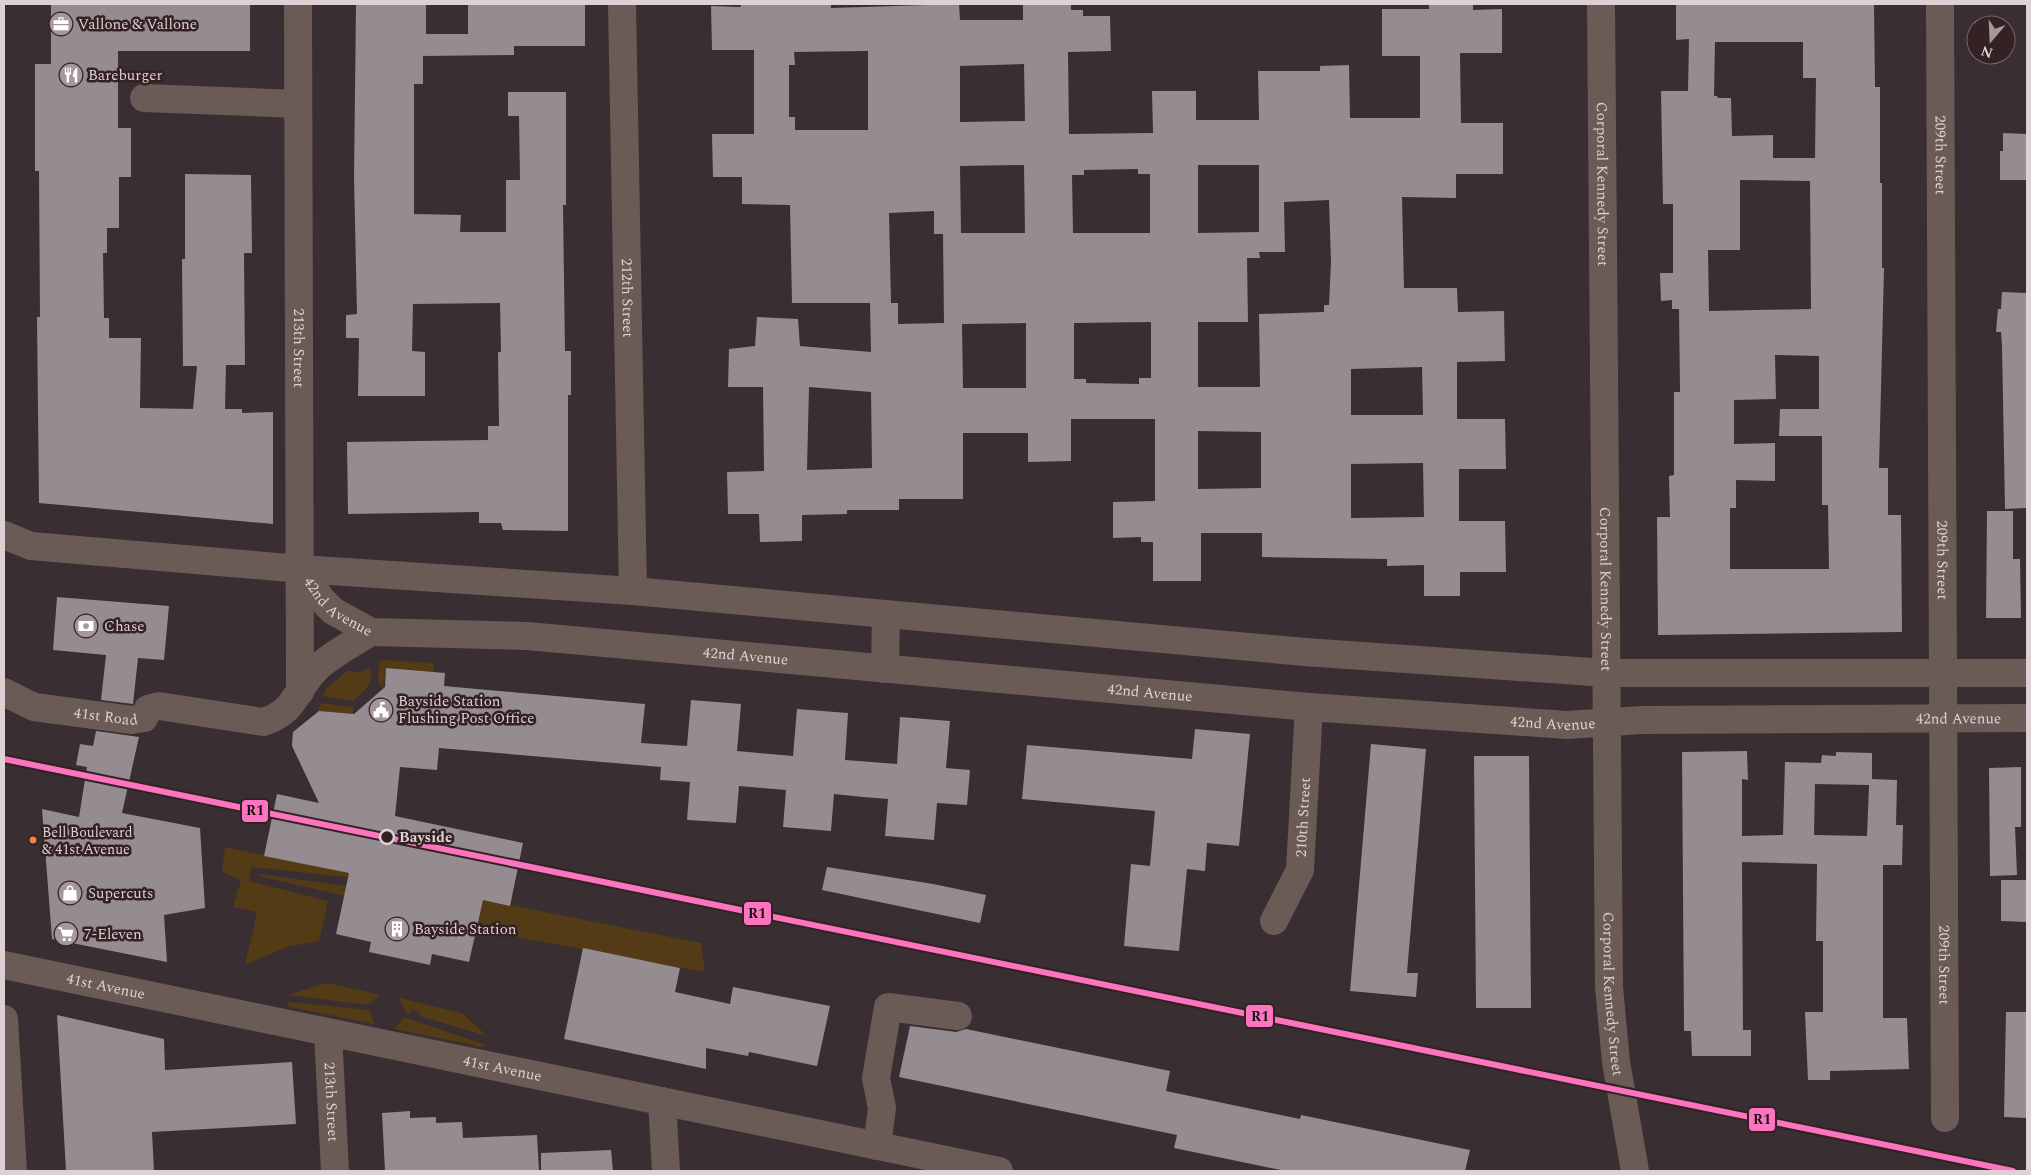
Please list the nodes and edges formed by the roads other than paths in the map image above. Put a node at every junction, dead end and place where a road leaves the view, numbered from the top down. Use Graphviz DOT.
graph roads {
  1 [pos="298,4"];
  2 [pos="622,4"];
  3 [pos="1601,4"];
  4 [pos="1940,4"];
  5 [pos="144,98"];
  6 [pos="298,104"];
  7 [pos="4,535"];
  8 [pos="301,569"];
  9 [pos="632,591"];
  10 [pos="886,614"];
  11 [pos="371,632"];
  12 [pos="885,669"];
  13 [pos="1606,673"];
  14 [pos="1943,673"];
  15 [pos="2027,673"];
  16 [pos="4,692"];
  17 [pos="300,692"];
  18 [pos="1309,707"];
  19 [pos="2027,718"];
  20 [pos="1943,719"];
  21 [pos="1607,724"];
  22 [pos="1274,921"];
  23 [pos="4,965"];
  24 [pos="958,1016"];
  25 [pos="4,1019"];
  26 [pos="328,1032"];
  27 [pos="662,1101"];
  28 [pos="1945,1118"];
  29 [pos="877,1146"];
  30 [pos="13,1171"];
  31 [pos="335,1171"];
  32 [pos="666,1171"];
  33 [pos="995,1171"];
  34 [pos="1634,1171"];
  1 -- 6 [label="street, 213th Street"];
  2 -- 9 [label="street, 212th Street"];
  3 -- 13 [label="street, Corporal Kennedy Street"];
  4 -- 14 [label="street, 209th Street"];
  5 -- 6 [label="street"];
  6 -- 8 [label="street, 213th Street"];
  7 -- 8 [label="street, 42nd Avenue"];
  8 -- 9 [label="street, 42nd Avenue"];
  8 -- 11 [label="street, 42nd Avenue"];
  8 -- 17 [label="street, 213th Street"];
  9 -- 10 [label="street, 42nd Avenue"];
  10 -- 12 [label="street"];
  10 -- 13 [label="street, 42nd Avenue"];
  11 -- 12 [label="street, 42nd Avenue"];
  11 -- 17 [label="street"];
  12 -- 18 [label="street, 42nd Avenue"];
  13 -- 14 [label="street, 42nd Avenue"];
  13 -- 21 [label="street, Corporal Kennedy Street"];
  14 -- 15 [label="street, 42nd Avenue"];
  14 -- 20 [label="street, 209th Street"];
  16 -- 17 [label="street, 41st Road"];
  18 -- 21 [label="street, 42nd Avenue"];
  18 -- 22 [label="street, 210th Street"];
  19 -- 20 [label="street, 42nd Avenue"];
  20 -- 21 [label="street, 42nd Avenue"];
  20 -- 28 [label="street, 209th Street"];
  21 -- 34 [label="street, Corporal Kennedy Street"];
  23 -- 26 [label="street, 41st Avenue"];
  24 -- 29 [label="street"];
  25 -- 30 [label="street"];
  26 -- 27 [label="street, 41st Avenue"];
  26 -- 31 [label="street, 213th Street"];
  27 -- 29 [label="street, 41st Avenue"];
  27 -- 32 [label="street"];
  29 -- 33 [label="street, 41st Avenue"];
}
